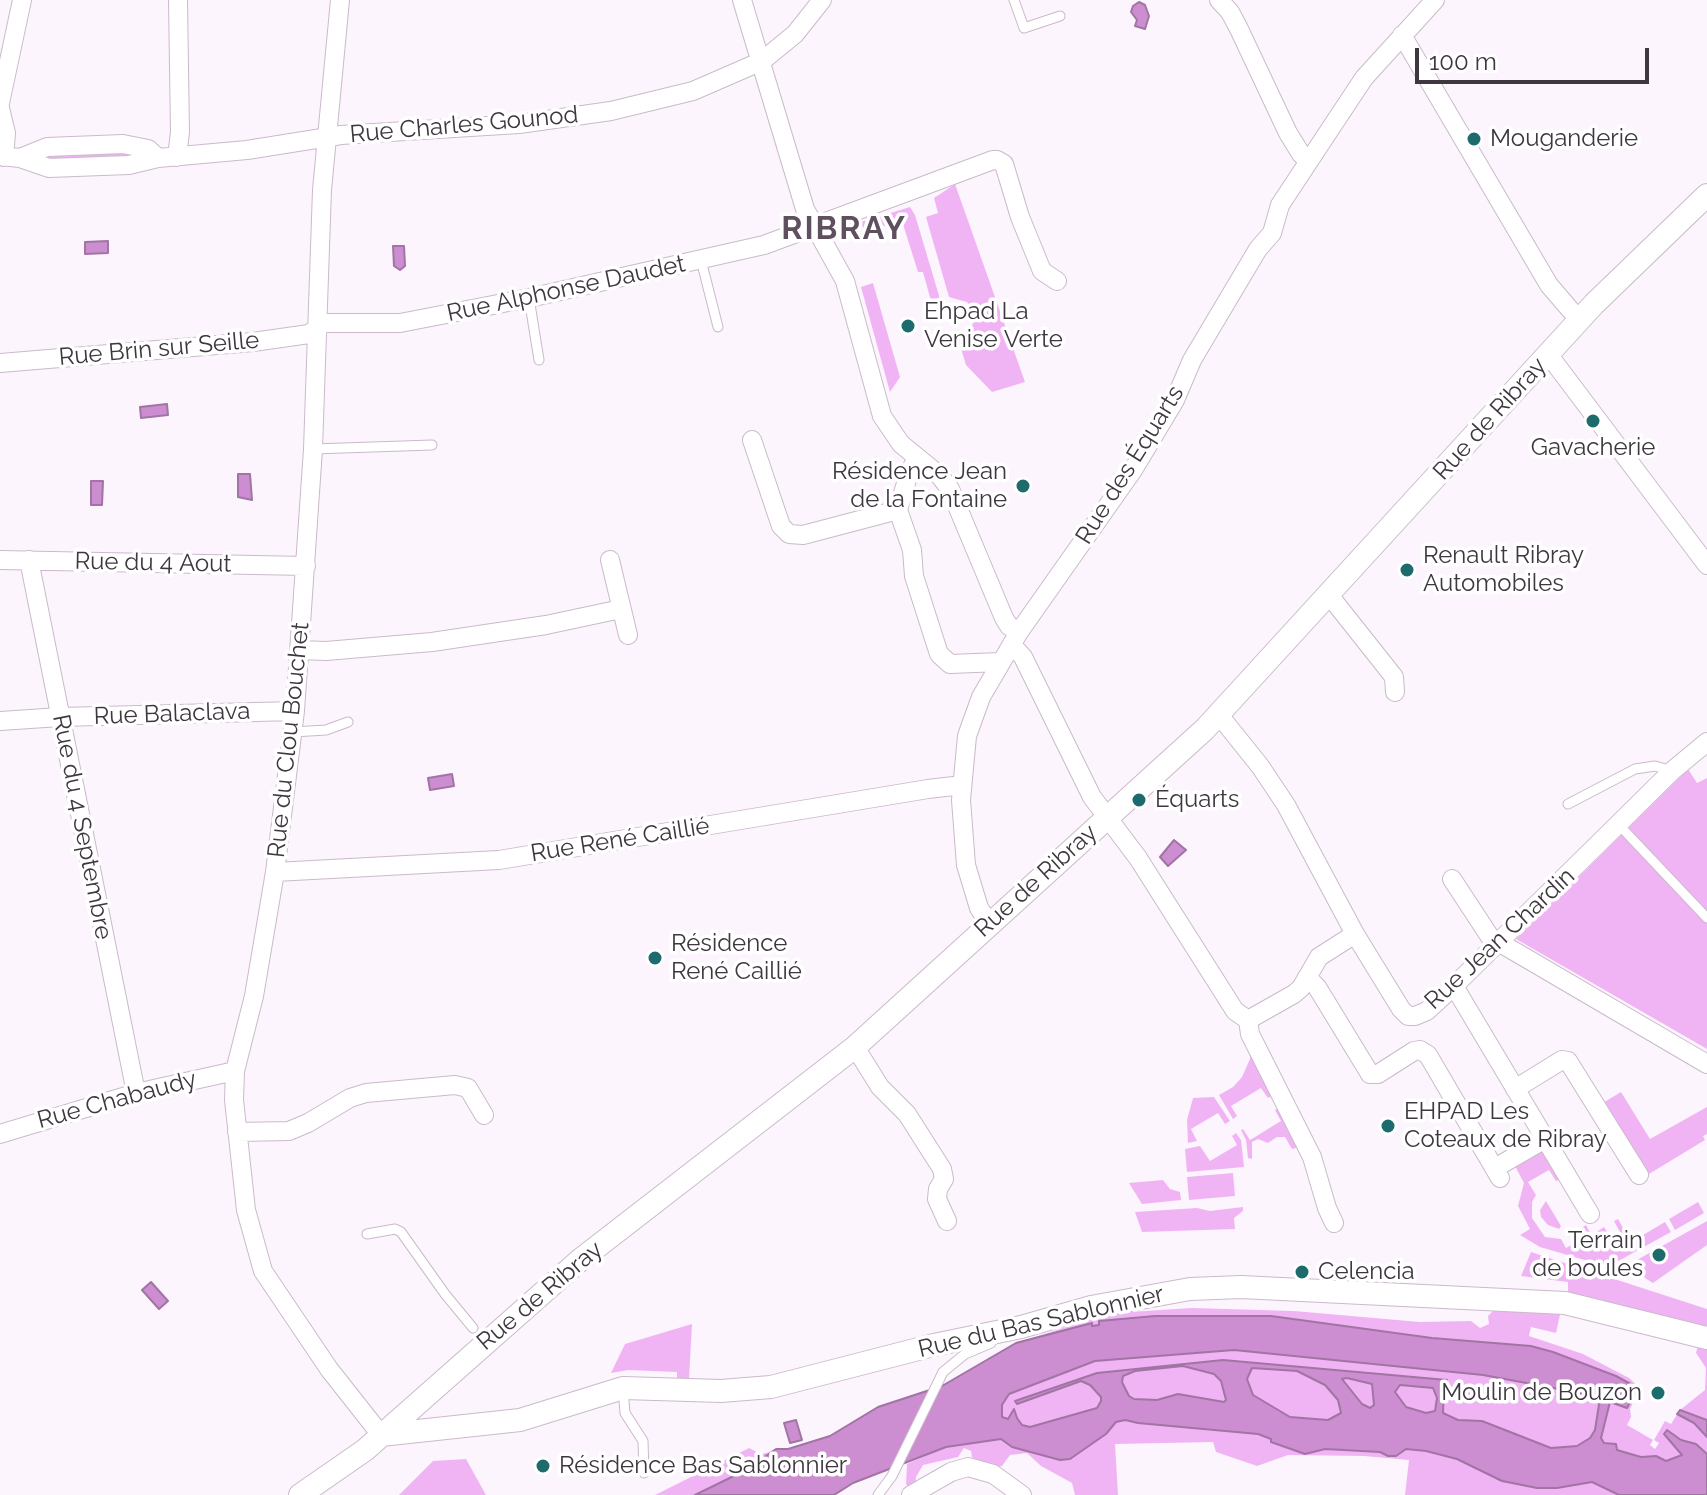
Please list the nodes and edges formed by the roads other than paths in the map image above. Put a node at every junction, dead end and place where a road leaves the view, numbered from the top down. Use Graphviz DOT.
graph roads {
  1 [pos="22,0"];
  2 [pos="178,0"];
  3 [pos="340,0"];
  4 [pos="742,0"];
  5 [pos="822,0"];
  6 [pos="1014,0"];
  7 [pos="1219,0"];
  8 [pos="1435,0"];
  9 [pos="1060,16"];
  10 [pos="1402,35"];
  11 [pos="762,61"];
  12 [pos="0,106"];
  13 [pos="327,137"];
  14 [pos="8,157"];
  15 [pos="177,157"];
  16 [pos="1309,161"];
  17 [pos="1707,195"];
  18 [pos="814,228"];
  19 [pos="701,260"];
  20 [pos="1057,281"];
  21 [pos="529,298"];
  22 [pos="1579,320"];
  23 [pos="718,327"];
  24 [pos="317,328"];
  25 [pos="1548,354"];
  26 [pos="539,360"];
  27 [pos="0,363"];
  28 [pos="752,440"];
  29 [pos="432,445"];
  30 [pos="313,449"];
  31 [pos="917,458"];
  32 [pos="898,510"];
  33 [pos="0,560"];
  34 [pos="29,560"];
  35 [pos="610,560"];
  36 [pos="1707,565"];
  37 [pos="306,566"];
  38 [pos="1329,595"];
  39 [pos="621,609"];
  40 [pos="628,635"];
  41 [pos="1016,639"];
  42 [pos="301,650"];
  43 [pos="1001,662"];
  44 [pos="1395,692"];
  45 [pos="295,711"];
  46 [pos="1219,715"];
  47 [pos="60,717"];
  48 [pos="0,721"];
  49 [pos="348,722"];
  50 [pos="293,732"];
  51 [pos="1707,742"];
  52 [pos="1672,771"];
  53 [pos="962,785"];
  54 [pos="1568,804"];
  55 [pos="1106,818"];
  56 [pos="1619,825"];
  57 [pos="275,872"];
  58 [pos="1452,879"];
  59 [pos="1707,918"];
  60 [pos="989,923"];
  61 [pos="1355,934"];
  62 [pos="1498,942"];
  63 [pos="1307,977"];
  64 [pos="1454,986"];
  65 [pos="1248,1020"];
  66 [pos="855,1047"];
  67 [pos="1707,1064"];
  68 [pos="235,1071"];
  69 [pos="1515,1089"];
  70 [pos="136,1093"];
  71 [pos="484,1115"];
  72 [pos="237,1132"];
  73 [pos="0,1134"];
  74 [pos="1545,1139"];
  75 [pos="1639,1175"];
  76 [pos="1590,1214"];
  77 [pos="947,1221"];
  78 [pos="1334,1223"];
  79 [pos="367,1234"];
  80 [pos="1000,1331"];
  81 [pos="479,1336"];
  82 [pos="1707,1338"];
  83 [pos="623,1388"];
  84 [pos="381,1435"];
  85 [pos="644,1473"];
  86 [pos="300,1495"];
  87 [pos="878,1495"];
  88 [pos="911,1495"];
  89 [pos="1022,1495"];
  1 -- 12 [label="street"];
  2 -- 15 [label="street"];
  3 -- 13 [label="street, Rue du Clou Bouchet"];
  4 -- 11 [label="street"];
  5 -- 11 [label="street, Rue Charles Gounod"];
  6 -- 9 [label="lane"];
  7 -- 16 [label="street"];
  8 -- 10 [label="street, Rue des Équarts"];
  10 -- 16 [label="street, Rue des Équarts"];
  10 -- 22 [label="street"];
  11 -- 13 [label="street, Rue Charles Gounod"];
  11 -- 18 [label="street"];
  12 -- 14 [label="street"];
  13 -- 15 [label="street, Rue Charles Gounod"];
  13 -- 24 [label="street, Rue du Clou Bouchet"];
  14 -- 15 [label="street, Rue Charles Gounod"];
  16 -- 41 [label="street, Rue des Équarts"];
  17 -- 22 [label="street, Rue de Ribray"];
  18 -- 19 [label="street, Rue Alphonse Daudet"];
  18 -- 20 [label="street, Rue Alphonse Daudet"];
  18 -- 31 [label="street"];
  19 -- 21 [label="street, Rue Alphonse Daudet"];
  19 -- 23 [label="lane"];
  21 -- 24 [label="street, Rue Alphonse Daudet"];
  21 -- 26 [label="lane"];
  22 -- 25 [label="street, Rue de Ribray"];
  24 -- 27 [label="street, Rue Brin sur Seille"];
  24 -- 30 [label="street, Rue du Clou Bouchet"];
  25 -- 36 [label="street"];
  25 -- 38 [label="street, Rue de Ribray"];
  28 -- 32 [label="street"];
  29 -- 30 [label="lane"];
  30 -- 37 [label="street, Rue du Clou Bouchet"];
  31 -- 32 [label="street"];
  31 -- 41 [label="street"];
  32 -- 43 [label="street"];
  33 -- 34 [label="street, Rue du 4 Aout"];
  34 -- 37 [label="street, Rue du 4 Aout"];
  34 -- 47 [label="street, Rue du 4 Septembre"];
  35 -- 39 [label="street"];
  37 -- 42 [label="street, Rue du Clou Bouchet"];
  38 -- 44 [label="street"];
  38 -- 46 [label="street, Rue de Ribray"];
  39 -- 40 [label="street"];
  39 -- 42 [label="street"];
  41 -- 43 [label="street, Rue des Équarts"];
  41 -- 55 [label="street"];
  42 -- 45 [label="street, Rue du Clou Bouchet"];
  43 -- 53 [label="street, Rue des Équarts"];
  45 -- 47 [label="street, Rue Balaclava"];
  45 -- 50 [label="street, Rue du Clou Bouchet"];
  46 -- 55 [label="street, Rue de Ribray"];
  46 -- 61 [label="street, Rue Jean Chardin"];
  47 -- 48 [label="street, Rue Balaclava"];
  47 -- 70 [label="street, Rue du 4 Septembre"];
  49 -- 50 [label="lane"];
  50 -- 57 [label="street, Rue du Clou Bouchet"];
  51 -- 52 [label="street, Rue Jean Chardin"];
  52 -- 54 [label="lane"];
  52 -- 56 [label="street, Rue Jean Chardin"];
  53 -- 57 [label="street, Rue René Caillié"];
  53 -- 60 [label="street, Rue des Équarts"];
  55 -- 60 [label="street, Rue de Ribray"];
  55 -- 65 [label="street"];
  56 -- 59 [label="lane"];
  56 -- 62 [label="street, Rue Jean Chardin"];
  57 -- 68 [label="street, Rue du Clou Bouchet"];
  58 -- 62 [label="street"];
  60 -- 66 [label="street, Rue de Ribray"];
  61 -- 63 [label="street"];
  61 -- 64 [label="street, Rue Jean Chardin"];
  62 -- 64 [label="street, Rue Jean Chardin"];
  62 -- 67 [label="street"];
  63 -- 65 [label="street"];
  63 -- 74 [label="street"];
  64 -- 69 [label="street"];
  65 -- 78 [label="street"];
  66 -- 77 [label="street"];
  66 -- 81 [label="street, Rue de Ribray"];
  68 -- 70 [label="street, Rue Chabaudy"];
  68 -- 72 [label="street, Rue du Clou Bouchet"];
  69 -- 74 [label="street"];
  69 -- 75 [label="street"];
  70 -- 73 [label="street, Rue Chabaudy"];
  71 -- 72 [label="street"];
  72 -- 84 [label="street, Rue du Clou Bouchet"];
  74 -- 76 [label="street"];
  79 -- 81 [label="lane"];
  80 -- 82 [label="street, Rue du Bas Sablonnier"];
  80 -- 83 [label="street, Rue du Bas Sablonnier"];
  80 -- 87 [label="lane"];
  81 -- 84 [label="street, Rue de Ribray"];
  83 -- 84 [label="street, Rue du Bas Sablonnier"];
  83 -- 85 [label="lane"];
  84 -- 86 [label="street, Rue de Ribray"];
  88 -- 89 [label="street"];
}
